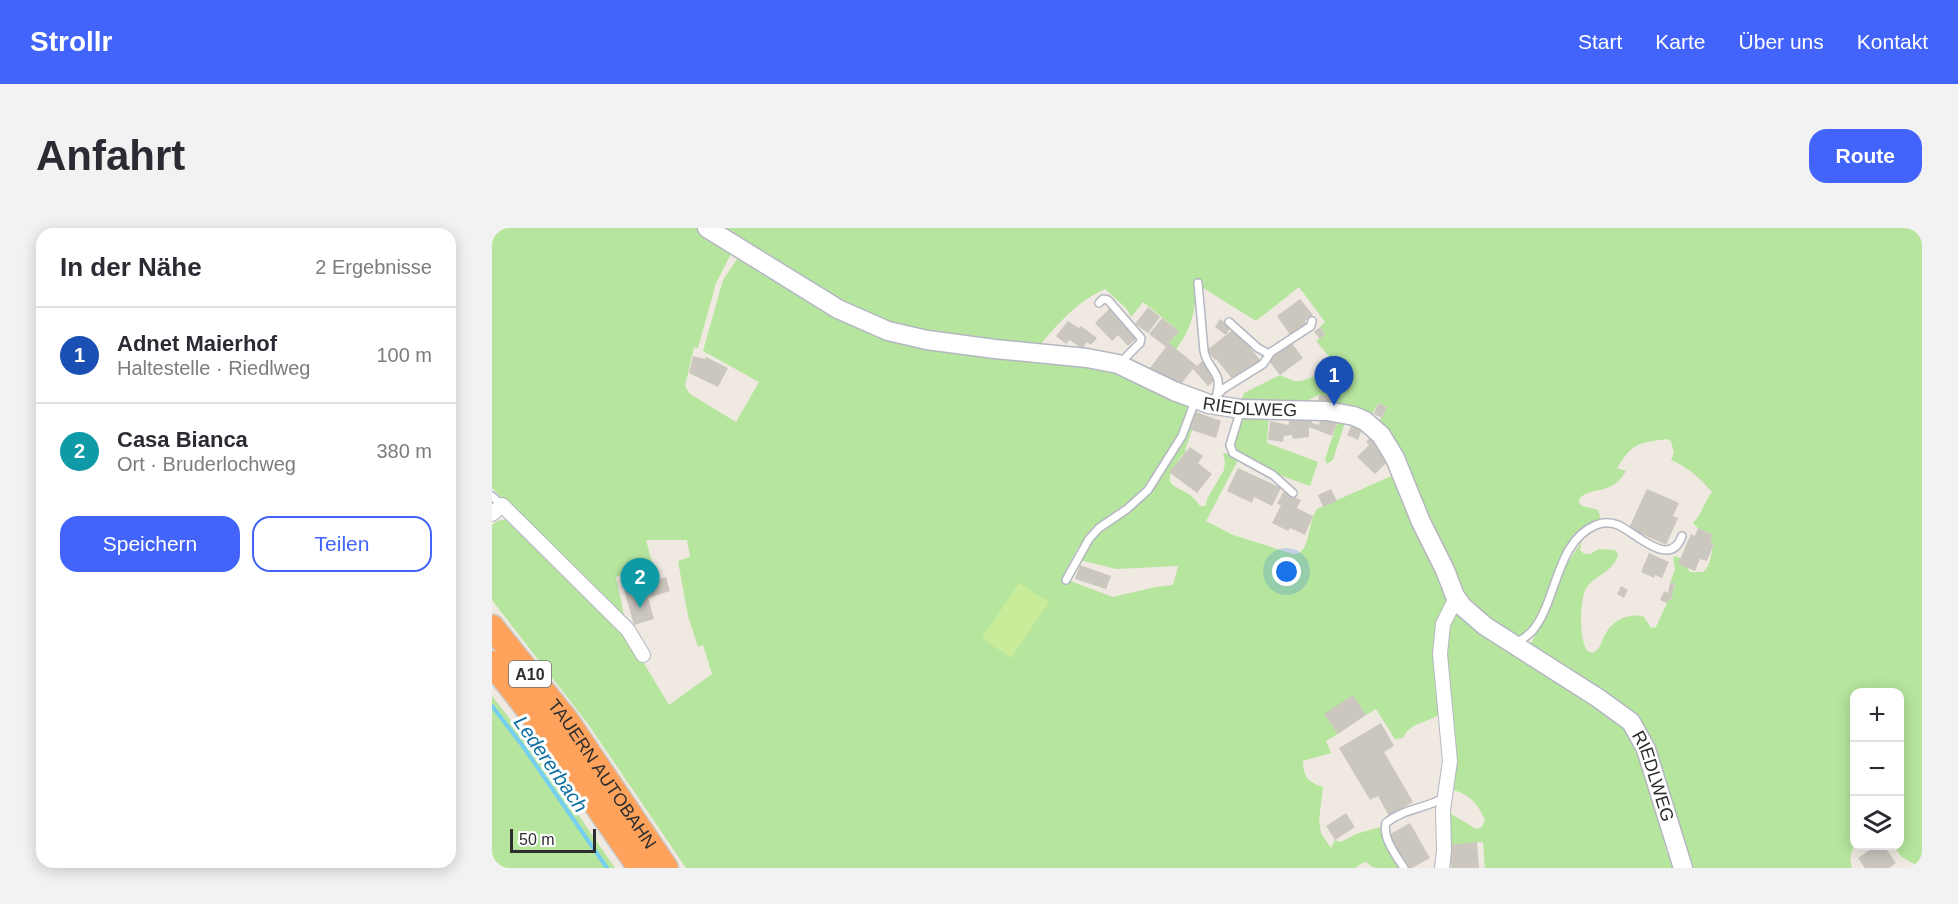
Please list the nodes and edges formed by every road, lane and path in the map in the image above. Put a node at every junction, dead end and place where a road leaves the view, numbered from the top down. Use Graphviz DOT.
graph roads {
  1 [pos="707,228"];
  2 [pos="1198,283"];
  3 [pos="1098,303"];
  4 [pos="1312,321"];
  5 [pos="1229,322"];
  6 [pos="1269,354"];
  7 [pos="1118,364"];
  8 [pos="1208,399"];
  9 [pos="1241,409"];
  10 [pos="1293,493"];
  11 [pos="495,505"];
  12 [pos="1682,536"];
  13 [pos="1066,580"];
  14 [pos="1456,598"];
  15 [pos="492,627"];
  16 [pos="1515,644"];
  17 [pos="643,655"];
  18 [pos="492,663"];
  19 [pos="1445,797"];
  20 [pos="640,868"];
  21 [pos="666,868"];
  22 [pos="1404,868"];
  23 [pos="1442,868"];
  24 [pos="1683,868"];
  1 -- 7 [label="street, RIEDLWEG"];
  2 -- 8 [label="lane"];
  3 -- 7 [label="lane"];
  4 -- 6 [label="lane"];
  5 -- 6 [label="lane"];
  6 -- 8 [label="lane"];
  7 -- 8 [label="street, RIEDLWEG"];
  8 -- 9 [label="street, RIEDLWEG"];
  8 -- 13 [label="lane"];
  9 -- 10 [label="lane"];
  9 -- 14 [label="street, RIEDLWEG"];
  11 -- 17 [label="street"];
  12 -- 16 [label="lane"];
  14 -- 16 [label="street, RIEDLWEG"];
  14 -- 19 [label="street"];
  15 -- 21 [label="highway, TAUERN AUTOBAHN / A10"];
  16 -- 24 [label="street, RIEDLWEG"];
  18 -- 20 [label="highway, TAUERN AUTOBAHN / A10"];
  19 -- 22 [label="lane"];
  19 -- 23 [label="street"];
}
